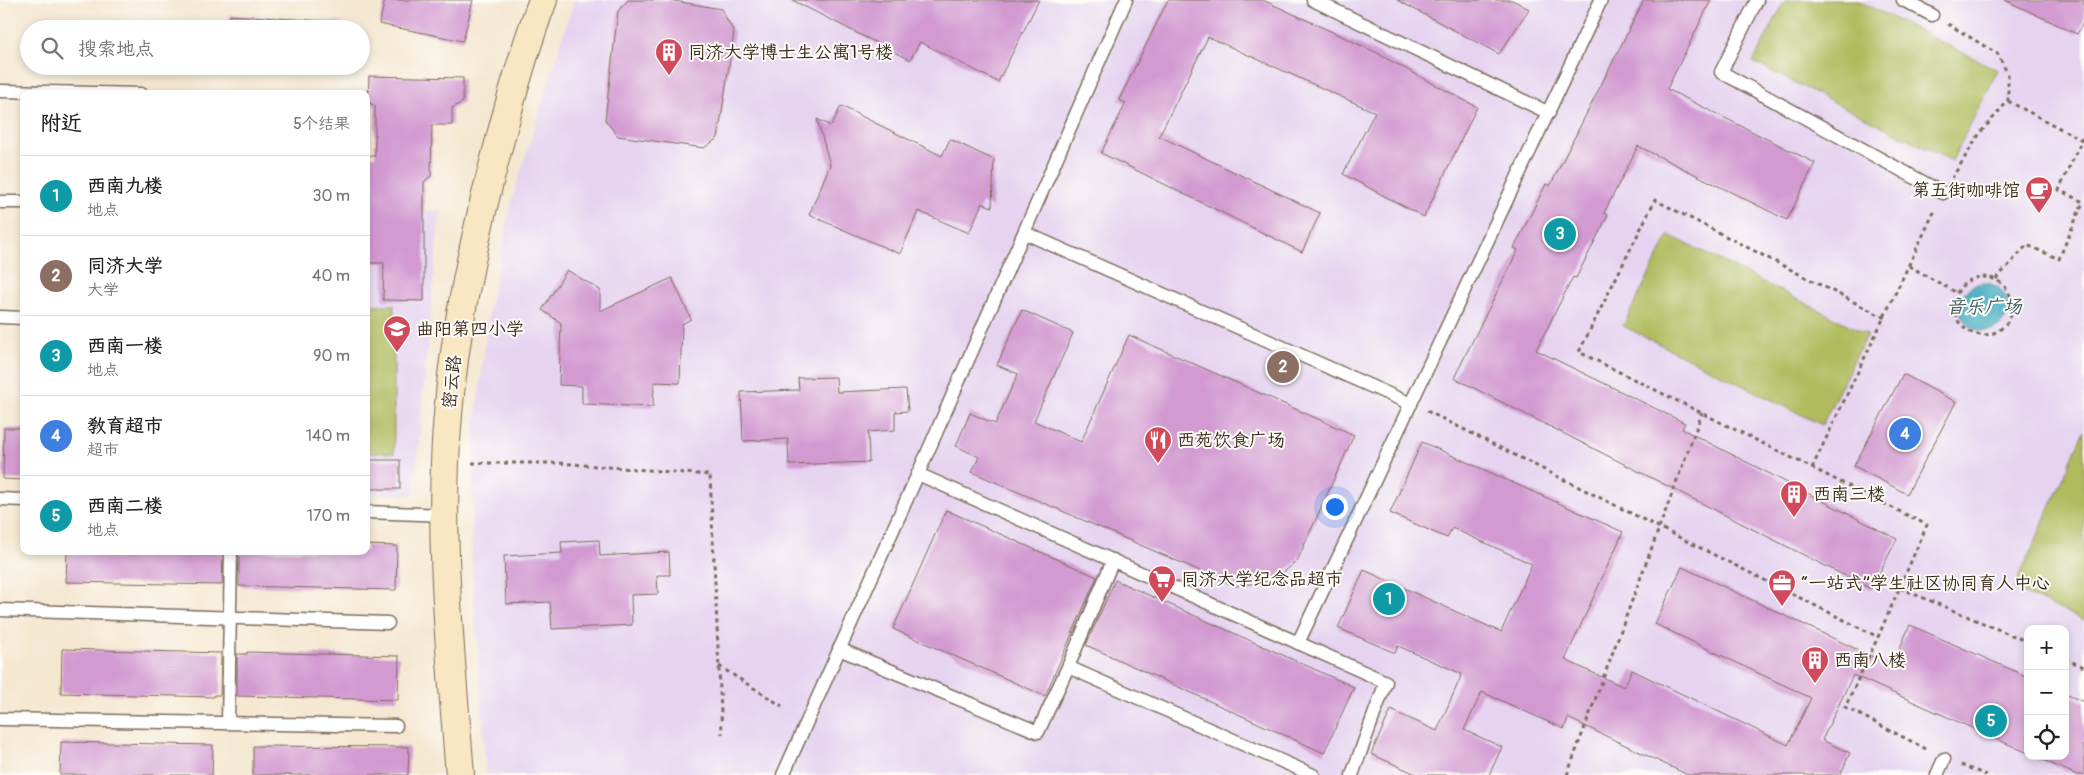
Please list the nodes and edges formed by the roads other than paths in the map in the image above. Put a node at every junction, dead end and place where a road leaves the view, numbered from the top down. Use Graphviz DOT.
graph roads {
  1 [pos="543,0"];
  2 [pos="1126,0"];
  3 [pos="1312,0"];
  4 [pos="1601,0"];
  5 [pos="1757,0"];
  6 [pos="1902,0"];
  7 [pos="1932,14"];
  8 [pos="0,91"];
  9 [pos="20,91"];
  10 [pos="1549,113"];
  11 [pos="1943,193"];
  12 [pos="0,202"];
  13 [pos="20,202"];
  14 [pos="1025,233"];
  15 [pos="0,317"];
  16 [pos="20,318"];
  17 [pos="1411,404"];
  18 [pos="918,474"];
  19 [pos="0,500"];
  20 [pos="20,500"];
  21 [pos="370,512"];
  22 [pos="446,514"];
  23 [pos="231,555"];
  24 [pos="1113,560"];
  25 [pos="0,610"];
  26 [pos="230,617"];
  27 [pos="388,623"];
  28 [pos="1298,643"];
  29 [pos="839,649"];
  30 [pos="1068,667"];
  31 [pos="0,719"];
  32 [pos="228,723"];
  33 [pos="396,726"];
  34 [pos="1944,759"];
  35 [pos="460,775"];
  36 [pos="782,775"];
  37 [pos="1313,775"];
  38 [pos="1352,775"];
  39 [pos="1937,775"];
  1 -- 22 [label="street, 密云路"];
  2 -- 14 [label="lane"];
  3 -- 10 [label="lane"];
  4 -- 10 [label="lane"];
  5 -- 11 [label="lane"];
  6 -- 7 [label="lane"];
  8 -- 9 [label="lane"];
  10 -- 17 [label="lane"];
  12 -- 13 [label="lane"];
  14 -- 17 [label="lane"];
  14 -- 18 [label="lane"];
  15 -- 16 [label="lane"];
  17 -- 28 [label="lane"];
  18 -- 24 [label="lane"];
  18 -- 29 [label="lane"];
  19 -- 20 [label="lane"];
  21 -- 22 [label="lane"];
  22 -- 35 [label="street, 密云路"];
  23 -- 26 [label="lane"];
  24 -- 28 [label="lane"];
  24 -- 30 [label="lane"];
  25 -- 26 [label="lane"];
  26 -- 27 [label="lane"];
  26 -- 32 [label="lane"];
  28 -- 38 [label="lane"];
  29 -- 30 [label="lane"];
  29 -- 36 [label="lane"];
  30 -- 37 [label="lane"];
  31 -- 32 [label="lane"];
  32 -- 33 [label="lane"];
  34 -- 39 [label="lane"];
}
